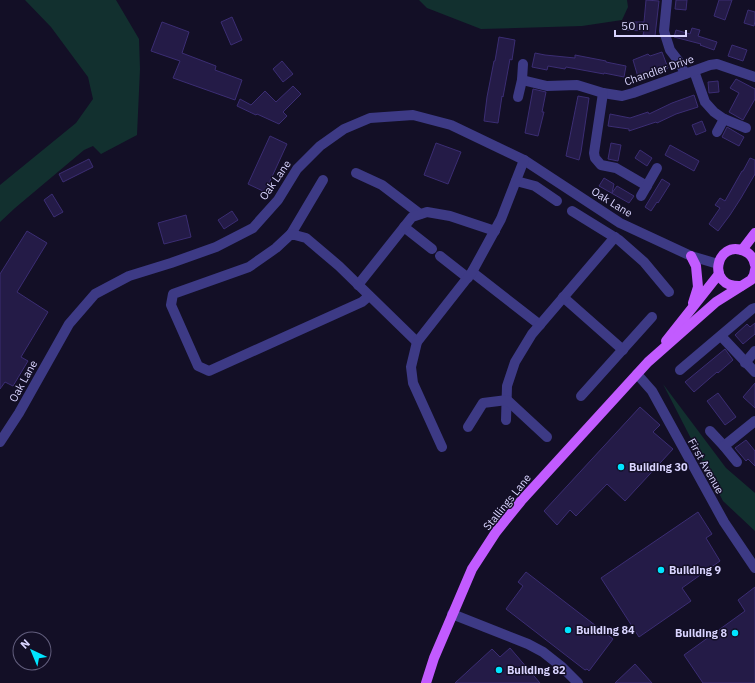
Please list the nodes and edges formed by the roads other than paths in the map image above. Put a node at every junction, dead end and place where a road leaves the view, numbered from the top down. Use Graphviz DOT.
graph roads {
  1 [pos="667,0"];
  2 [pos="524,64"];
  3 [pos="690,72"];
  4 [pos="755,77"];
  5 [pos="522,80"];
  6 [pos="604,93"];
  7 [pos="518,97"];
  8 [pos="724,119"];
  9 [pos="746,128"];
  10 [pos="717,132"];
  11 [pos="524,160"];
  12 [pos="657,168"];
  13 [pos="356,173"];
  14 [pos="323,180"];
  15 [pos="516,181"];
  16 [pos="647,186"];
  17 [pos="641,196"];
  18 [pos="557,201"];
  19 [pos="572,211"];
  20 [pos="420,214"];
  21 [pos="404,227"];
  22 [pos="495,231"];
  23 [pos="755,233"];
  24 [pos="291,234"];
  25 [pos="615,237"];
  26 [pos="432,249"];
  27 [pos="742,250"];
  28 [pos="440,256"];
  29 [pos="691,256"];
  30 [pos="755,263"];
  31 [pos="719,269"];
  32 [pos="755,270"];
  33 [pos="470,275"];
  34 [pos="358,285"];
  35 [pos="741,286"];
  36 [pos="669,292"];
  37 [pos="369,296"];
  38 [pos="564,297"];
  39 [pos="755,308"];
  40 [pos="690,310"];
  41 [pos="652,317"];
  42 [pos="540,325"];
  43 [pos="721,336"];
  44 [pos="417,342"];
  45 [pos="623,350"];
  46 [pos="755,351"];
  47 [pos="648,362"];
  48 [pos="745,362"];
  49 [pos="680,370"];
  50 [pos="755,372"];
  51 [pos="637,374"];
  52 [pos="581,396"];
  53 [pos="507,400"];
  54 [pos="506,420"];
  55 [pos="755,421"];
  56 [pos="468,427"];
  57 [pos="710,431"];
  58 [pos="547,437"];
  59 [pos="0,442"];
  60 [pos="724,446"];
  61 [pos="442,447"];
  62 [pos="737,462"];
  63 [pos="755,568"];
  64 [pos="452,614"];
  65 [pos="426,683"];
  66 [pos="578,683"];
  1 -- 3 [label="street"];
  2 -- 5 [label="street"];
  3 -- 4 [label="street, Chandler Drive"];
  3 -- 6 [label="street, Chandler Drive"];
  3 -- 8 [label="street"];
  5 -- 6 [label="street, Chandler Drive"];
  5 -- 7 [label="street"];
  6 -- 16 [label="street"];
  8 -- 9 [label="street"];
  8 -- 10 [label="street"];
  11 -- 15 [label="street"];
  11 -- 29 [label="street, Oak Lane"];
  11 -- 59 [label="street, Oak Lane"];
  12 -- 16 [label="street"];
  13 -- 20 [label="street"];
  14 -- 24 [label="street"];
  15 -- 18 [label="street"];
  15 -- 22 [label="street"];
  16 -- 17 [label="street"];
  19 -- 25 [label="street"];
  20 -- 21 [label="street"];
  20 -- 22 [label="street"];
  21 -- 26 [label="street"];
  21 -- 34 [label="street"];
  22 -- 33 [label="street"];
  23 -- 27 [label="main road"];
  24 -- 34 [label="street"];
  24 -- 37 [label="street"];
  25 -- 36 [label="street"];
  25 -- 38 [label="street"];
  27 -- 30 [label="main road"];
  27 -- 31 [label="main road"];
  28 -- 33 [label="street"];
  29 -- 31 [label="street, Oak Lane"];
  29 -- 40 [label="main road"];
  31 -- 35 [label="main road"];
  31 -- 40 [label="main road"];
  32 -- 35 [label="main road"];
  33 -- 42 [label="street"];
  33 -- 44 [label="street"];
  34 -- 37 [label="street"];
  35 -- 47 [label="main road"];
  37 -- 44 [label="street"];
  38 -- 42 [label="street"];
  38 -- 45 [label="street"];
  39 -- 43 [label="street"];
  40 -- 47 [label="main road"];
  41 -- 45 [label="street"];
  42 -- 53 [label="street"];
  43 -- 48 [label="street"];
  43 -- 49 [label="street"];
  44 -- 61 [label="street"];
  45 -- 52 [label="street"];
  46 -- 48 [label="street"];
  47 -- 51 [label="main road, Stallings Lane"];
  48 -- 50 [label="street"];
  51 -- 63 [label="street, First Avenue"];
  51 -- 64 [label="main road, Stallings Lane"];
  53 -- 54 [label="street"];
  53 -- 56 [label="street"];
  53 -- 58 [label="street"];
  55 -- 60 [label="street"];
  57 -- 60 [label="street"];
  60 -- 62 [label="street"];
  64 -- 65 [label="main road, Stallings Lane"];
  64 -- 66 [label="street"];
}
